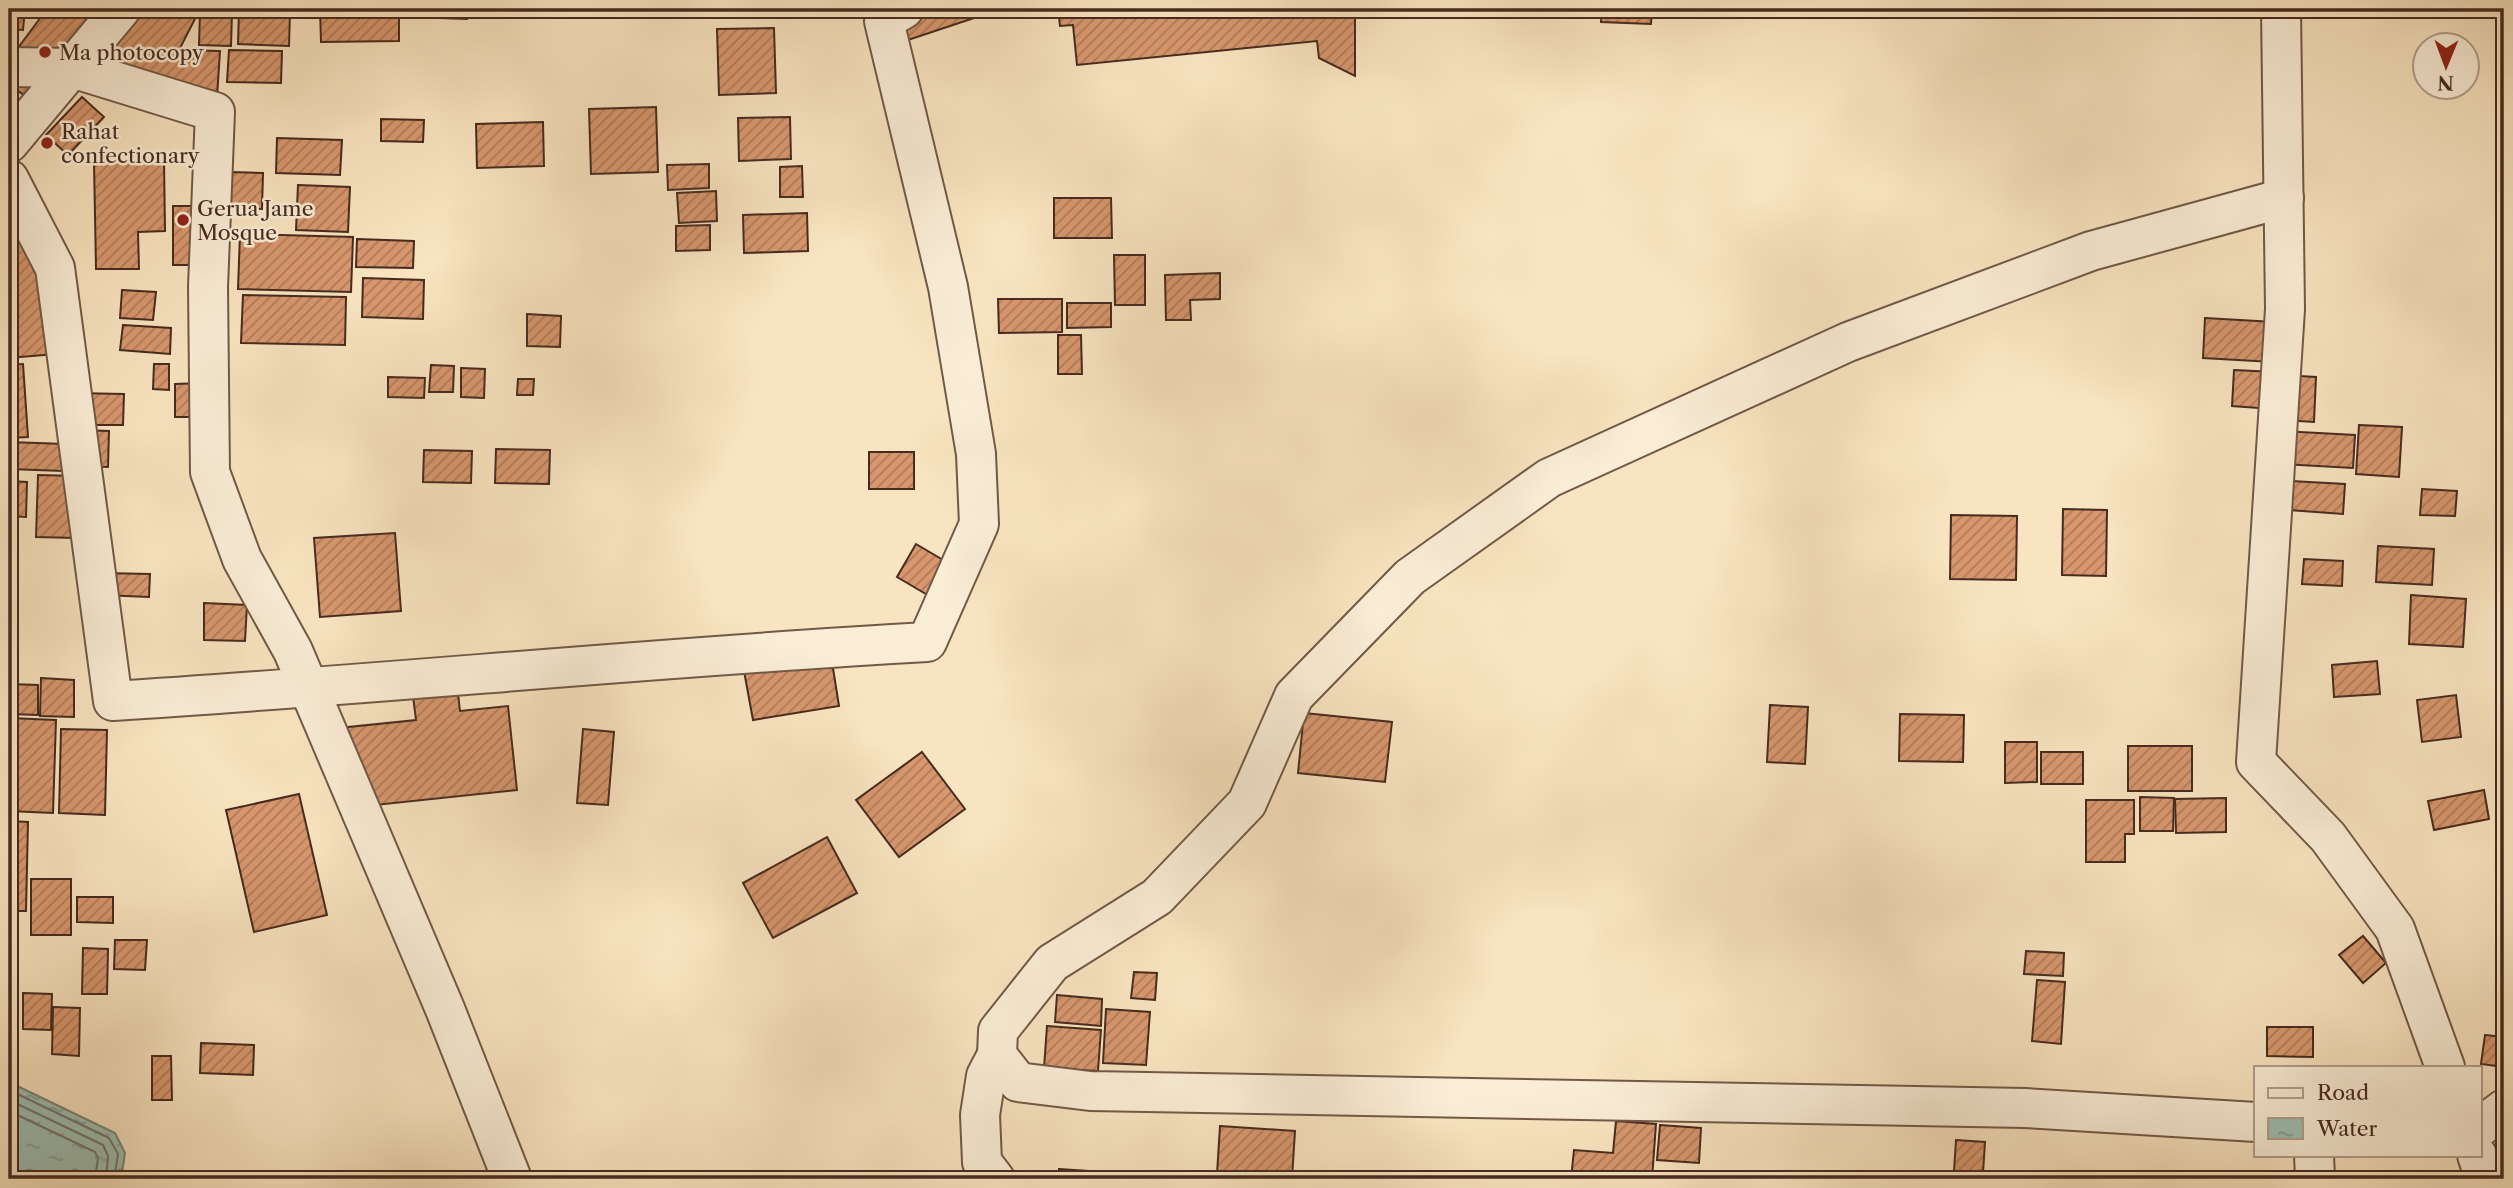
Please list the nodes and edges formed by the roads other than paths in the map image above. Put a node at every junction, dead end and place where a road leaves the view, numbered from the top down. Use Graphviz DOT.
graph roads {
  1 [pos="121,9"];
  2 [pos="904,9"];
  3 [pos="2281,9"];
  4 [pos="9,67"];
  5 [pos="72,68"];
  6 [pos="9,143"];
  7 [pos="9,179"];
  8 [pos="2284,198"];
  9 [pos="308,689"];
  10 [pos="998,1055"];
  11 [pos="2445,1066"];
  12 [pos="2504,1109"];
  13 [pos="2254,1122"];
  14 [pos="2482,1126"];
  15 [pos="2314,1156"];
  16 [pos="2477,1156"];
  17 [pos="512,1179"];
  18 [pos="995,1179"];
  19 [pos="2315,1179"];
  20 [pos="2485,1179"];
  1 -- 5 [label="street"];
  2 -- 9 [label="street"];
  3 -- 8 [label="street"];
  4 -- 5 [label="street"];
  5 -- 6 [label="street"];
  5 -- 9 [label="street"];
  7 -- 9 [label="street"];
  8 -- 10 [label="street"];
  8 -- 11 [label="street"];
  9 -- 17 [label="street"];
  10 -- 13 [label="street"];
  10 -- 18 [label="street"];
  12 -- 14 [label="street"];
  15 -- 19 [label="street"];
  16 -- 20 [label="street"];
}
